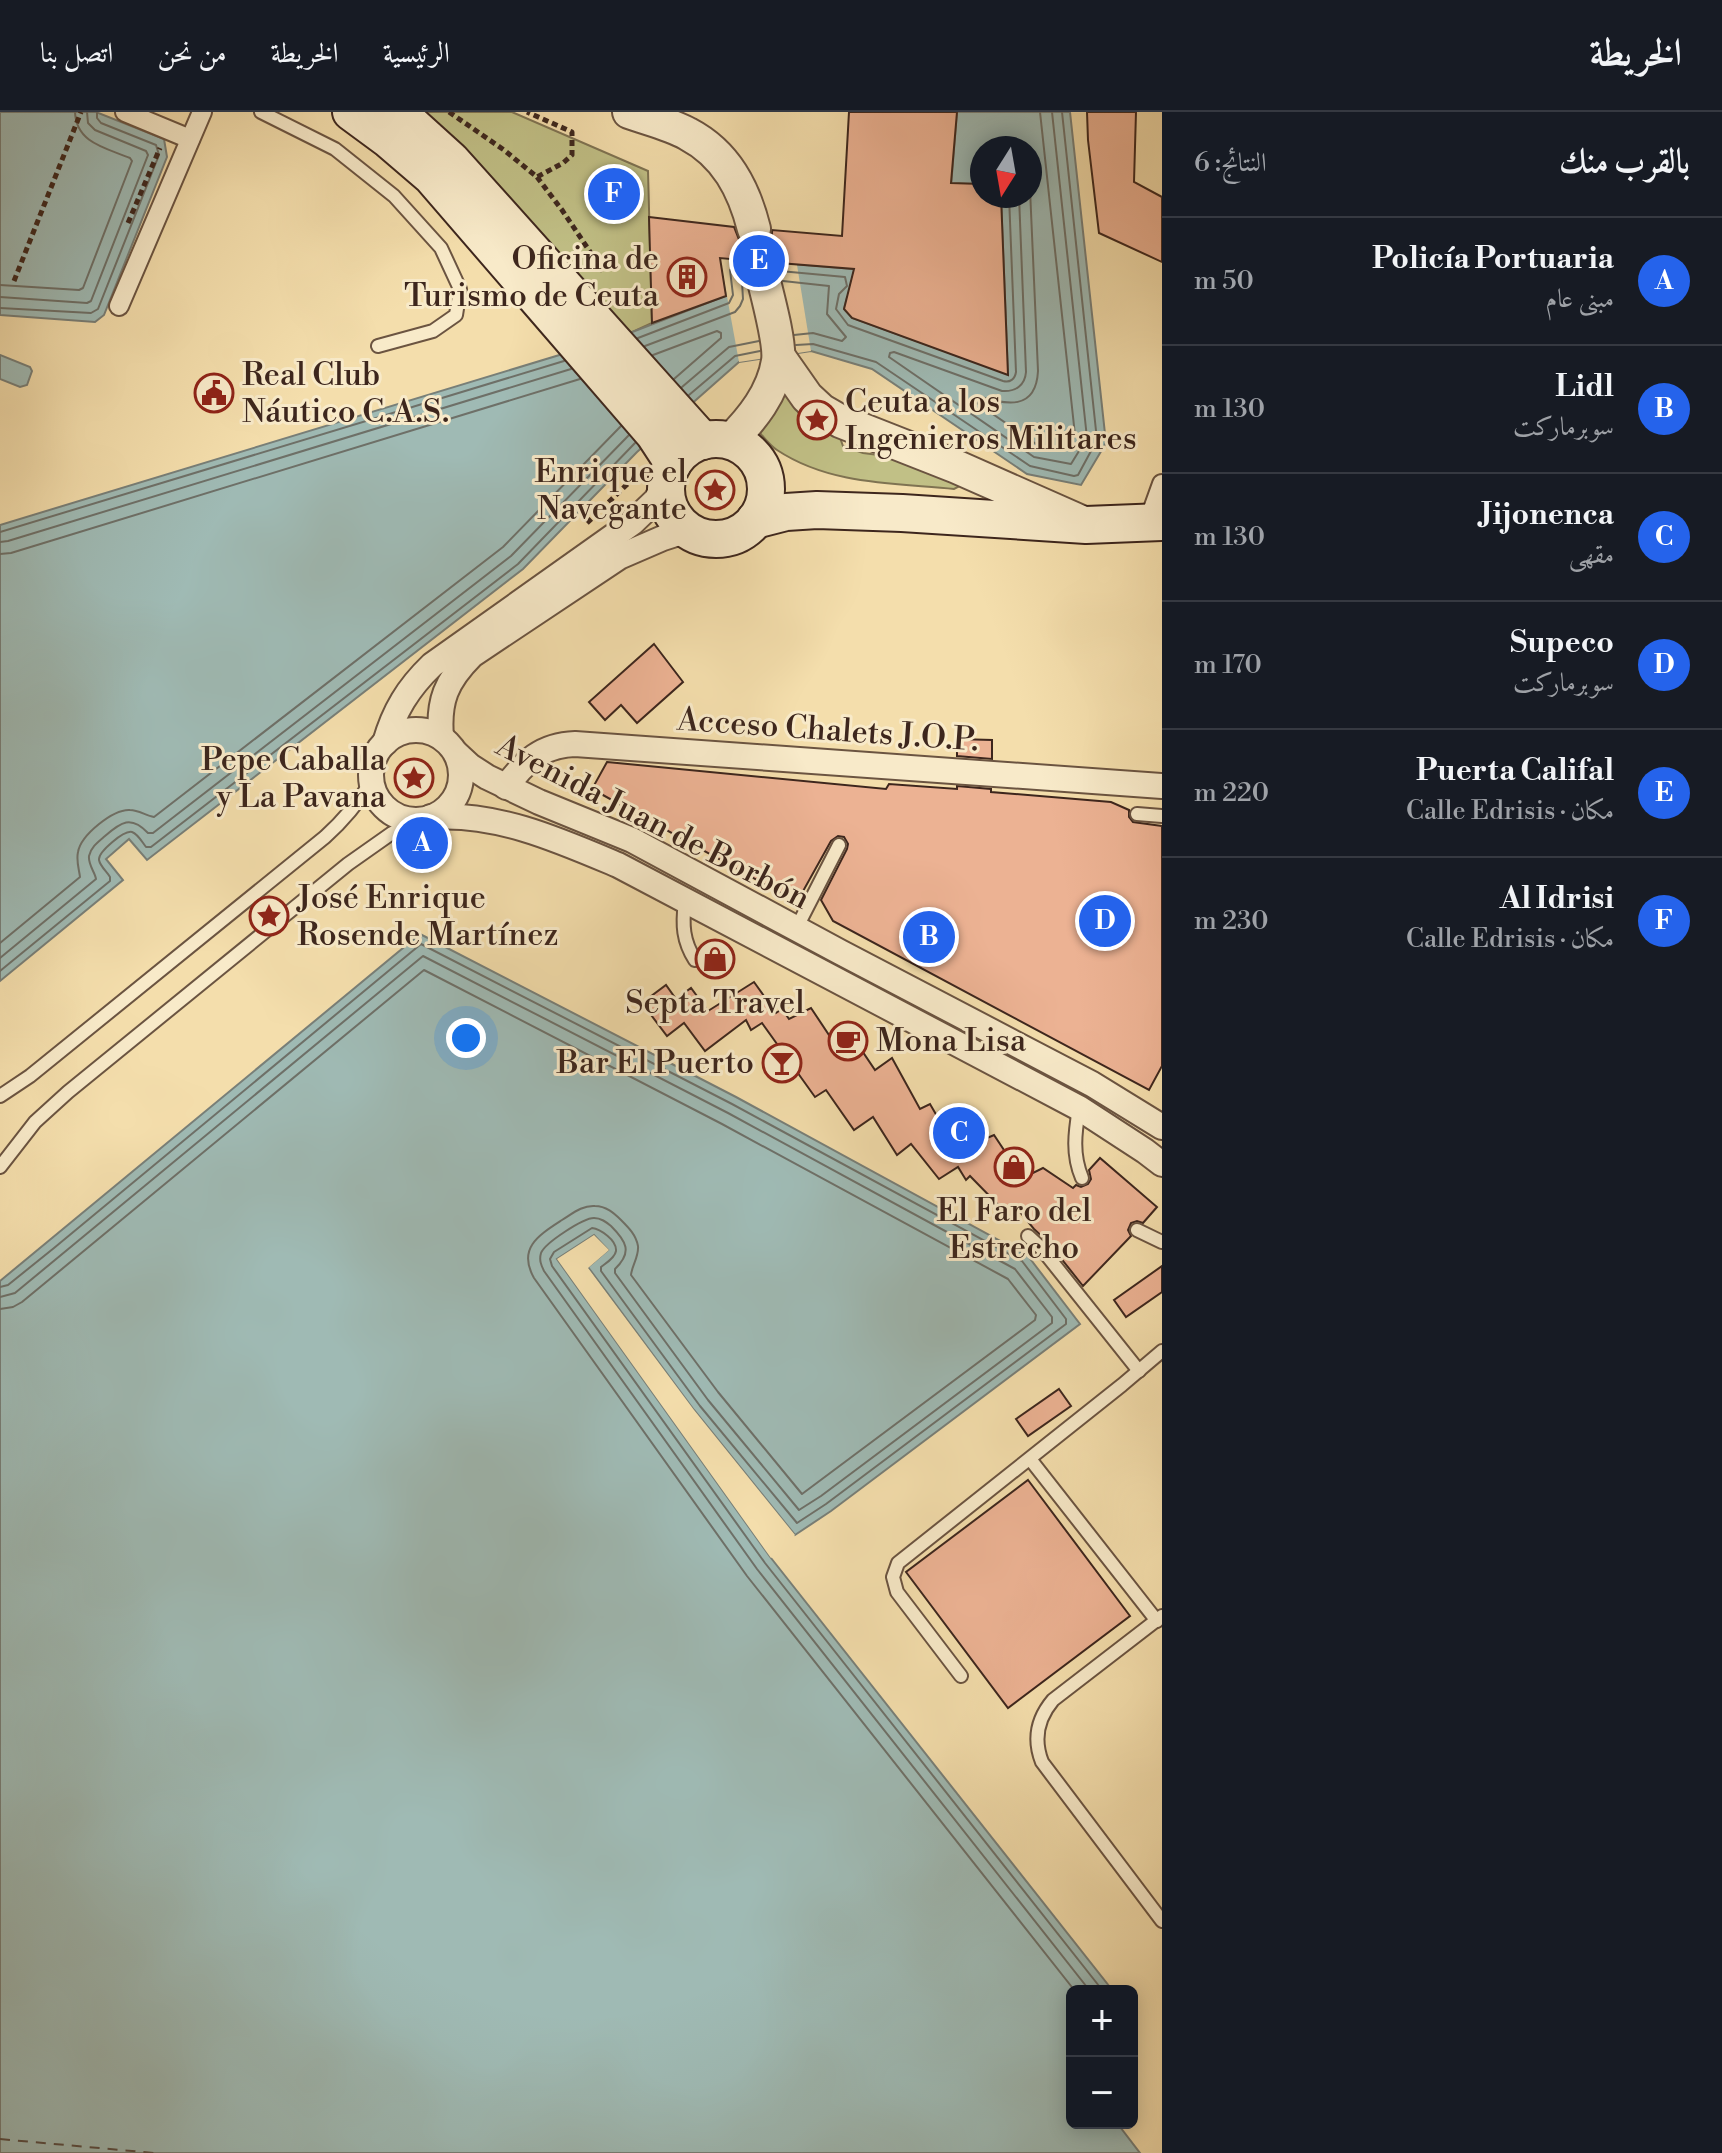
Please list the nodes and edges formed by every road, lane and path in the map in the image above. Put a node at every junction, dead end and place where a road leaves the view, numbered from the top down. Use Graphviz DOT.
graph roads {
  1 [pos="81,112"];
  2 [pos="125,112"];
  3 [pos="202,112"];
  4 [pos="261,112"];
  5 [pos="351,112"];
  6 [pos="394,112"];
  7 [pos="449,112"];
  8 [pos="527,112"];
  9 [pos="629,112"];
  10 [pos="190,139"];
  11 [pos="537,177"];
  12 [pos="754,229"];
  13 [pos="759,261"];
  14 [pos="603,271"];
  15 [pos="14,281"];
  16 [pos="119,306"];
  17 [pos="579,325"];
  18 [pos="378,346"];
  19 [pos="779,357"];
  20 [pos="680,448"];
  21 [pos="1162,484"];
  22 [pos="755,520"];
  23 [pos="1155,522"];
  24 [pos="1086,525"];
  25 [pos="688,530"];
  26 [pos="584,556"];
  27 [pos="385,743"];
  28 [pos="449,745"];
  29 [pos="371,782"];
  30 [pos="1162,786"];
  31 [pos="506,787"];
  32 [pos="1137,814"];
  33 [pos="1162,816"];
  34 [pos="423,819"];
  35 [pos="839,845"];
  36 [pos="685,902"];
  37 [pos="796,929"];
  38 [pos="695,960"];
  39 [pos="0,1096"];
  40 [pos="1079,1108"];
  41 [pos="1160,1119"];
  42 [pos="1162,1164"];
  43 [pos="0,1167"];
  44 [pos="1082,1178"];
  45 [pos="1137,1230"];
  46 [pos="1028,1236"];
  47 [pos="1162,1242"];
  48 [pos="1161,1353"];
  49 [pos="1139,1371"];
  50 [pos="1030,1459"];
  51 [pos="1159,1618"];
  52 [pos="961,1676"];
  53 [pos="1162,1921"];
  1 -- 15 [label="path"];
  2 -- 10 [label="street"];
  3 -- 10 [label="street"];
  4 -- 18 [label="lane"];
  5 -- 17 [label="main road"];
  6 -- 17 [label="main road"];
  7 -- 11 [label="path"];
  8 -- 11 [label="path"];
  9 -- 12 [label="street"];
  10 -- 16 [label="street"];
  11 -- 14 [label="path"];
  13 -- 19 [label="street"];
  17 -- 20 [label="main road"];
  19 -- 20 [label="street"];
  19 -- 24 [label="street"];
  20 -- 22 [label="main road"];
  20 -- 25 [label="main road"];
  20 -- 26 [label="street"];
  20 -- 26 [label="path"];
  21 -- 23 [label="street"];
  22 -- 24 [label="main road"];
  22 -- 25 [label="main road"];
  23 -- 24 [label="main road"];
  25 -- 28 [label="street"];
  26 -- 27 [label="street"];
  27 -- 28 [label="street"];
  27 -- 29 [label="street"];
  28 -- 31 [label="street, Avenida Juan de Borbón"];
  28 -- 34 [label="street"];
  29 -- 34 [label="street"];
  29 -- 39 [label="lane"];
  30 -- 31 [label="street, Acceso Chalets J.O.P."];
  31 -- 37 [label="street, Avenida Juan de Borbón"];
  32 -- 33 [label="lane"];
  34 -- 36 [label="street, Avenida Juan de Borbón"];
  34 -- 43 [label="lane"];
  35 -- 37 [label="lane"];
  36 -- 38 [label="lane"];
  36 -- 40 [label="street, Avenida Juan de Borbón"];
  37 -- 41 [label="street, Avenida Juan de Borbón"];
  40 -- 42 [label="street, Avenida Juan de Borbón"];
  40 -- 44 [label="lane"];
  45 -- 47 [label="lane"];
  46 -- 49 [label="lane"];
  48 -- 49 [label="lane"];
  49 -- 50 [label="lane"];
  50 -- 51 [label="lane"];
  50 -- 52 [label="lane"];
  51 -- 53 [label="lane"];
}
